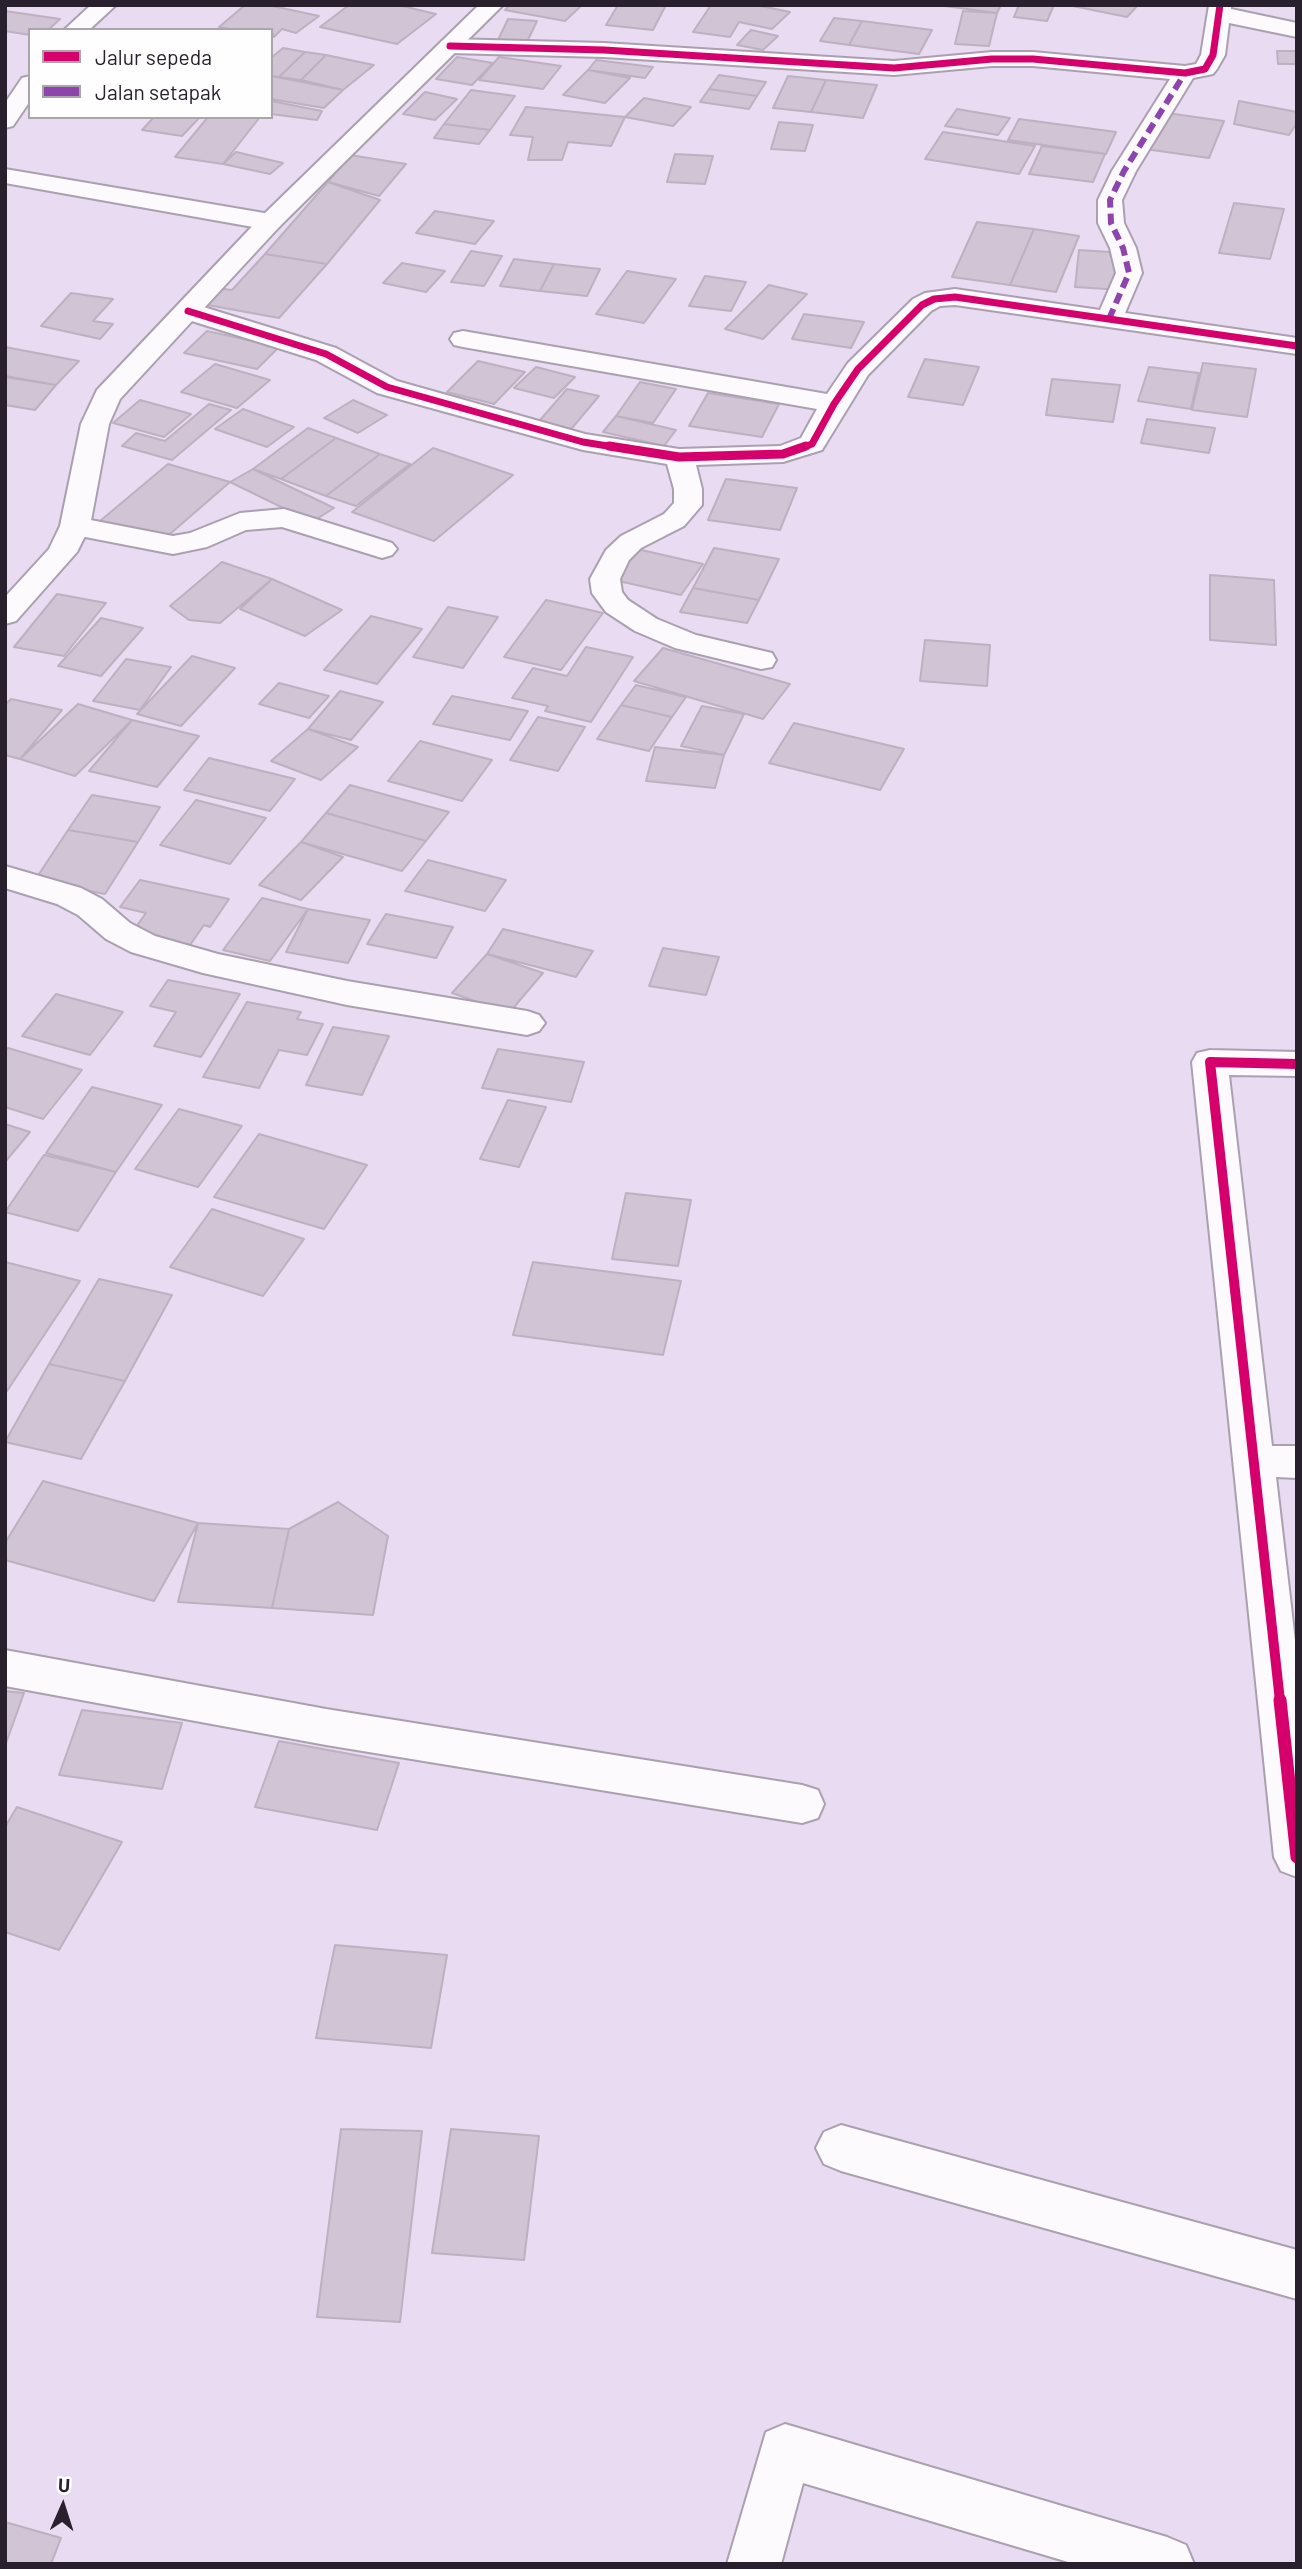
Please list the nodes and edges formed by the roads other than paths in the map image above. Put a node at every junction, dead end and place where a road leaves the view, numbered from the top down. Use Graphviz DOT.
graph roads {
  1 [pos="105,5"];
  2 [pos="492,5"];
  3 [pos="1220,10"];
  4 [pos="77,28"];
  5 [pos="1297,30"];
  6 [pos="450,46"];
  7 [pos="1185,73"];
  8 [pos="28,86"];
  9 [pos="5,121"];
  10 [pos="5,176"];
  11 [pos="270,222"];
  12 [pos="188,311"];
  13 [pos="1109,319"];
  14 [pos="463,339"];
  15 [pos="1297,346"];
  16 [pos="834,404"];
  17 [pos="679,457"];
  18 [pos="75,526"];
  19 [pos="382,549"];
  20 [pos="5,615"];
  21 [pos="761,660"];
  22 [pos="5,877"];
  23 [pos="527,1023"];
  24 [pos="1297,1064"];
  25 [pos="1253,1461"];
  26 [pos="1297,1462"];
  27 [pos="5,1668"];
  28 [pos="802,1804"];
  29 [pos="1297,1857"];
  30 [pos="841,2148"];
  31 [pos="1297,2275"];
  32 [pos="1108,2555"];
  33 [pos="754,2564"];
  34 [pos="1167,2564"];
  1 -- 4 [label="street"];
  2 -- 6 [label="street"];
  3 -- 5 [label="street"];
  3 -- 7 [label="street"];
  6 -- 7 [label="street"];
  6 -- 11 [label="street"];
  7 -- 13 [label="street"];
  8 -- 9 [label="street"];
  10 -- 11 [label="street"];
  11 -- 12 [label="street"];
  12 -- 17 [label="street"];
  12 -- 18 [label="street"];
  13 -- 15 [label="street"];
  13 -- 16 [label="street"];
  14 -- 16 [label="street"];
  16 -- 17 [label="street"];
  17 -- 21 [label="street"];
  18 -- 19 [label="street"];
  18 -- 20 [label="street"];
  22 -- 23 [label="street"];
  24 -- 25 [label="street"];
  25 -- 26 [label="street"];
  25 -- 29 [label="street"];
  27 -- 28 [label="street"];
  30 -- 31 [label="street"];
  32 -- 33 [label="street"];
  32 -- 34 [label="street"];
}
